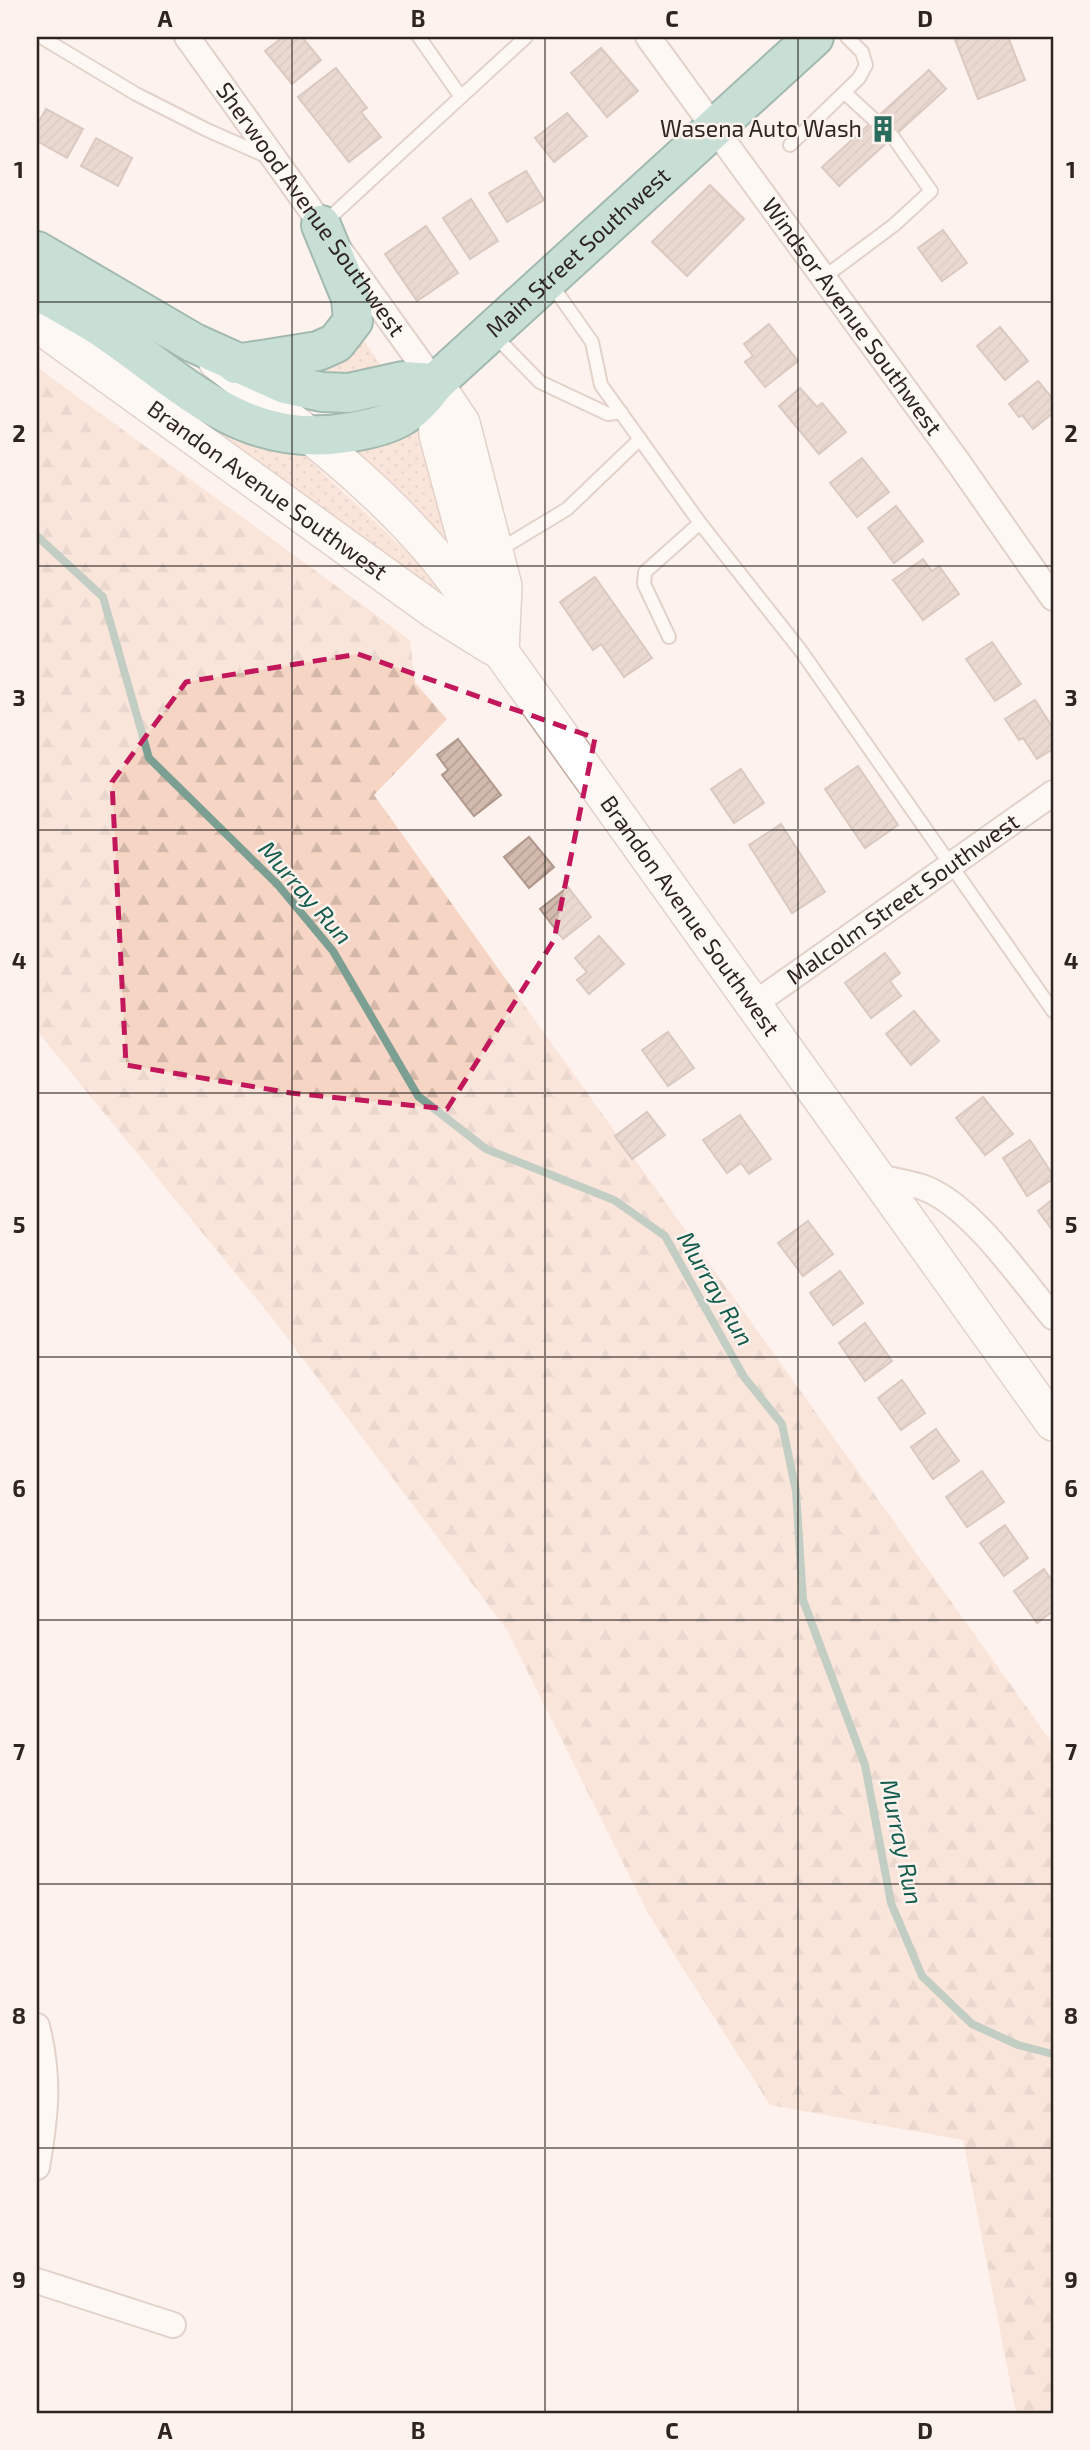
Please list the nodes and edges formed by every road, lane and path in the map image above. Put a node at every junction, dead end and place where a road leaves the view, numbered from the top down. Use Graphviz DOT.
graph roads {
  1 [pos="41,37"];
  2 [pos="187,37"];
  3 [pos="419,37"];
  4 [pos="526,37"];
  5 [pos="648,37"];
  6 [pos="814,37"];
  7 [pos="847,37"];
  8 [pos="845,93"];
  9 [pos="461,97"];
  10 [pos="715,128"];
  11 [pos="790,145"];
  12 [pos="272,159"];
  13 [pos="321,225"];
  14 [pos="37,251"];
  15 [pos="823,278"];
  16 [pos="549,281"];
  17 [pos="37,290"];
  18 [pos="37,324"];
  19 [pos="492,332"];
  20 [pos="194,343"];
  21 [pos="236,364"];
  22 [pos="435,383"];
  23 [pos="621,412"];
  24 [pos="310,435"];
  25 [pos="640,439"];
  26 [pos="699,523"];
  27 [pos="495,547"];
  28 [pos="1053,598"];
  29 [pos="669,636"];
  30 [pos="501,652"];
  31 [pos="1053,793"];
  32 [pos="952,864"];
  33 [pos="754,1004"];
  34 [pos="1053,1011"];
  35 [pos="878,1177"];
  36 [pos="1053,1317"];
  37 [pos="1053,1423"];
  38 [pos="37,2026"];
  39 [pos="37,2168"];
  40 [pos="37,2281"];
  41 [pos="173,2325"];
  1 -- 12 [label="lane"];
  2 -- 12 [label="street, Sherwood Avenue Southwest"];
  3 -- 9 [label="lane"];
  4 -- 9 [label="lane"];
  5 -- 10 [label="street, Windsor Avenue Southwest"];
  6 -- 10 [label="main road, Main Street Southwest"];
  7 -- 8 [label="lane"];
  8 -- 11 [label="lane"];
  8 -- 15 [label="lane"];
  9 -- 13 [label="lane"];
  10 -- 15 [label="street, Windsor Avenue Southwest"];
  10 -- 16 [label="main road, Main Street Southwest"];
  12 -- 13 [label="street, Sherwood Avenue Southwest"];
  13 -- 21 [label="main road"];
  13 -- 22 [label="street, Sherwood Avenue Southwest"];
  14 -- 20 [label="main road, Brandon Avenue Southwest"];
  15 -- 28 [label="street, Windsor Avenue Southwest"];
  16 -- 19 [label="main road, Main Street Southwest"];
  16 -- 23 [label="lane"];
  17 -- 24 [label="main road, Brandon Avenue Southwest"];
  18 -- 30 [label="main road, Brandon Avenue Southwest"];
  19 -- 22 [label="main road, Main Street Southwest"];
  19 -- 23 [label="lane"];
  20 -- 21 [label="main road"];
  20 -- 24 [label="main road, Brandon Avenue Southwest"];
  21 -- 22 [label="main road"];
  22 -- 24 [label="main road, Brandon Avenue Southwest"];
  22 -- 27 [label="main road, Sherwood Avenue Southwest"];
  22 -- 30 [label="main road"];
  23 -- 25 [label="lane"];
  24 -- 30 [label="main road, Brandon Avenue Southwest"];
  25 -- 26 [label="lane"];
  25 -- 27 [label="lane"];
  26 -- 29 [label="lane"];
  26 -- 32 [label="lane"];
  27 -- 30 [label="main road, Sherwood Avenue Southwest"];
  30 -- 33 [label="main road, Brandon Avenue Southwest"];
  31 -- 32 [label="street, Malcolm Street Southwest"];
  32 -- 33 [label="street, Malcolm Street Southwest"];
  32 -- 34 [label="lane"];
  33 -- 35 [label="main road, Brandon Avenue Southwest"];
  35 -- 36 [label="street"];
  35 -- 37 [label="main road, Brandon Avenue Southwest"];
  38 -- 39 [label="street"];
  40 -- 41 [label="street"];
}
